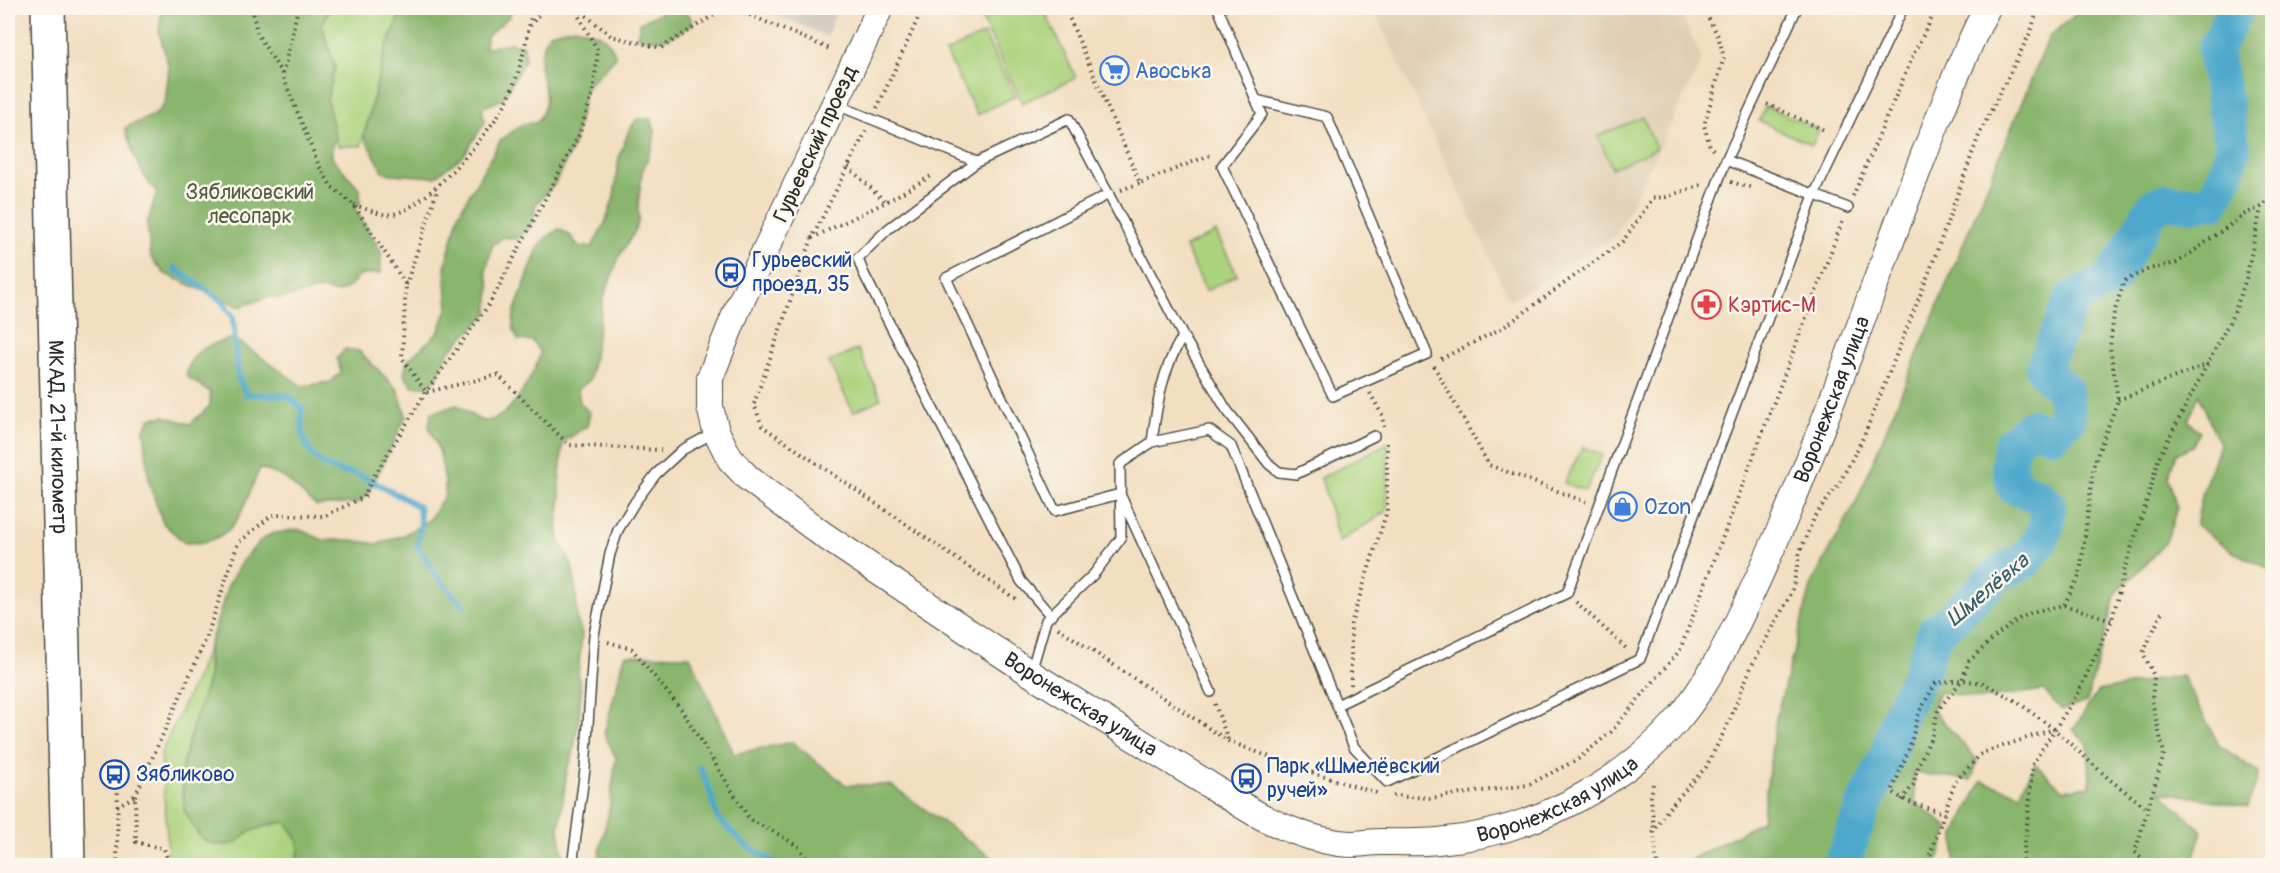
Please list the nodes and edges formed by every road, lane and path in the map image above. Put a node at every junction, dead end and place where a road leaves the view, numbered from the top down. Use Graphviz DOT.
graph roads {
  1 [pos="48,8"];
  2 [pos="252,8"];
  3 [pos="298,8"];
  4 [pos="533,8"];
  5 [pos="548,8"];
  6 [pos="575,8"];
  7 [pos="725,8"];
  8 [pos="733,8"];
  9 [pos="880,8"];
  10 [pos="1065,8"];
  11 [pos="1218,8"];
  12 [pos="1703,8"];
  13 [pos="1797,8"];
  14 [pos="1902,8"];
  15 [pos="1988,8"];
  16 [pos="2038,8"];
  17 [pos="528,29"];
  18 [pos="830,49"];
  19 [pos="282,74"];
  20 [pos="1755,98"];
  21 [pos="1256,100"];
  22 [pos="835,104"];
  23 [pos="1824,130"];
  24 [pos="1239,144"];
  25 [pos="964,157"];
  26 [pos="1726,160"];
  27 [pos="977,162"];
  28 [pos="848,167"];
  29 [pos="438,187"];
  30 [pos="1109,194"];
  31 [pos="1814,195"];
  32 [pos="1666,197"];
  33 [pos="2272,198"];
  34 [pos="886,202"];
  35 [pos="354,205"];
  36 [pos="2261,207"];
  37 [pos="1848,208"];
  38 [pos="812,238"];
  39 [pos="406,285"];
  40 [pos="1183,336"];
  41 [pos="2209,364"];
  42 [pos="1365,382"];
  43 [pos="426,392"];
  44 [pos="2118,400"];
  45 [pos="716,431"];
  46 [pos="1374,436"];
  47 [pos="1152,441"];
  48 [pos="682,450"];
  49 [pos="748,478"];
  50 [pos="1120,494"];
  51 [pos="1598,507"];
  52 [pos="1567,593"];
  53 [pos="2064,605"];
  54 [pos="2162,612"];
  55 [pos="1051,616"];
  56 [pos="2112,620"];
  57 [pos="606,641"];
  58 [pos="1640,659"];
  59 [pos="1030,674"];
  60 [pos="1962,680"];
  61 [pos="1211,692"];
  62 [pos="1352,698"];
  63 [pos="1337,705"];
  64 [pos="2054,729"];
  65 [pos="1228,741"];
  66 [pos="1354,747"];
  67 [pos="118,760"];
  68 [pos="1312,773"];
  69 [pos="1653,784"];
  70 [pos="135,796"];
  71 [pos="1904,800"];
  72 [pos="117,806"];
  73 [pos="2148,809"];
  74 [pos="1946,814"];
  75 [pos="1653,833"];
  76 [pos="68,866"];
  77 [pos="117,866"];
  78 [pos="170,866"];
  79 [pos="572,866"];
  80 [pos="811,866"];
  81 [pos="1657,866"];
  82 [pos="1926,866"];
  83 [pos="2022,866"];
  84 [pos="2149,866"];
  1 -- 76 [label="highway, МКАД, 21-й километр"];
  2 -- 19 [label="path"];
  3 -- 19 [label="path"];
  4 -- 17 [label="path"];
  5 -- 17 [label="path"];
  6 -- 7 [label="path"];
  6 -- 43 [label="path"];
  8 -- 18 [label="path"];
  9 -- 22 [label="street, Гурьевский проезд"];
  10 -- 24 [label="path"];
  11 -- 21 [label="lane"];
  12 -- 26 [label="path"];
  13 -- 20 [label="lane"];
  14 -- 31 [label="lane"];
  15 -- 59 [label="street, Воронежская улица"];
  16 -- 75 [label="path"];
  17 -- 29 [label="path"];
  19 -- 35 [label="path"];
  20 -- 23 [label="path"];
  20 -- 26 [label="lane"];
  21 -- 24 [label="lane"];
  21 -- 42 [label="lane"];
  22 -- 25 [label="lane"];
  22 -- 45 [label="street, Гурьевский проезд"];
  24 -- 42 [label="lane"];
  25 -- 27 [label="lane"];
  25 -- 34 [label="path"];
  26 -- 31 [label="lane"];
  26 -- 51 [label="lane"];
  27 -- 30 [label="lane"];
  27 -- 55 [label="lane"];
  28 -- 34 [label="path"];
  29 -- 35 [label="path"];
  29 -- 39 [label="path"];
  30 -- 40 [label="lane"];
  30 -- 50 [label="lane"];
  31 -- 37 [label="lane"];
  31 -- 58 [label="lane"];
  32 -- 51 [label="path"];
  33 -- 36 [label="path"];
  34 -- 38 [label="path"];
  35 -- 39 [label="path"];
  36 -- 41 [label="path"];
  36 -- 44 [label="path"];
  39 -- 43 [label="path"];
  40 -- 46 [label="lane"];
  40 -- 47 [label="lane"];
  41 -- 44 [label="path"];
  41 -- 56 [label="path"];
  42 -- 62 [label="path"];
  43 -- 48 [label="path"];
  43 -- 70 [label="path"];
  44 -- 53 [label="path"];
  45 -- 48 [label="lane"];
  45 -- 49 [label="street, Гурьевский проезд"];
  47 -- 50 [label="lane"];
  47 -- 63 [label="lane"];
  48 -- 79 [label="lane"];
  49 -- 59 [label="street, Воронежская улица"];
  50 -- 55 [label="lane"];
  50 -- 61 [label="lane"];
  51 -- 52 [label="lane"];
  52 -- 58 [label="path"];
  52 -- 62 [label="lane"];
  53 -- 56 [label="path"];
  53 -- 60 [label="path"];
  54 -- 73 [label="path"];
  55 -- 59 [label="lane"];
  56 -- 64 [label="path"];
  57 -- 80 [label="path"];
  58 -- 66 [label="lane"];
  60 -- 64 [label="path"];
  60 -- 71 [label="path"];
  60 -- 71 [label="path"];
  61 -- 65 [label="path"];
  62 -- 63 [label="lane"];
  63 -- 66 [label="lane"];
  64 -- 73 [label="path"];
  64 -- 74 [label="path"];
  64 -- 83 [label="path"];
  66 -- 68 [label="path"];
  67 -- 72 [label="path"];
  69 -- 75 [label="path"];
  70 -- 72 [label="path"];
  70 -- 78 [label="path"];
  71 -- 74 [label="path"];
  72 -- 77 [label="path"];
  73 -- 84 [label="path"];
  74 -- 82 [label="path"];
  75 -- 81 [label="path"];
}
